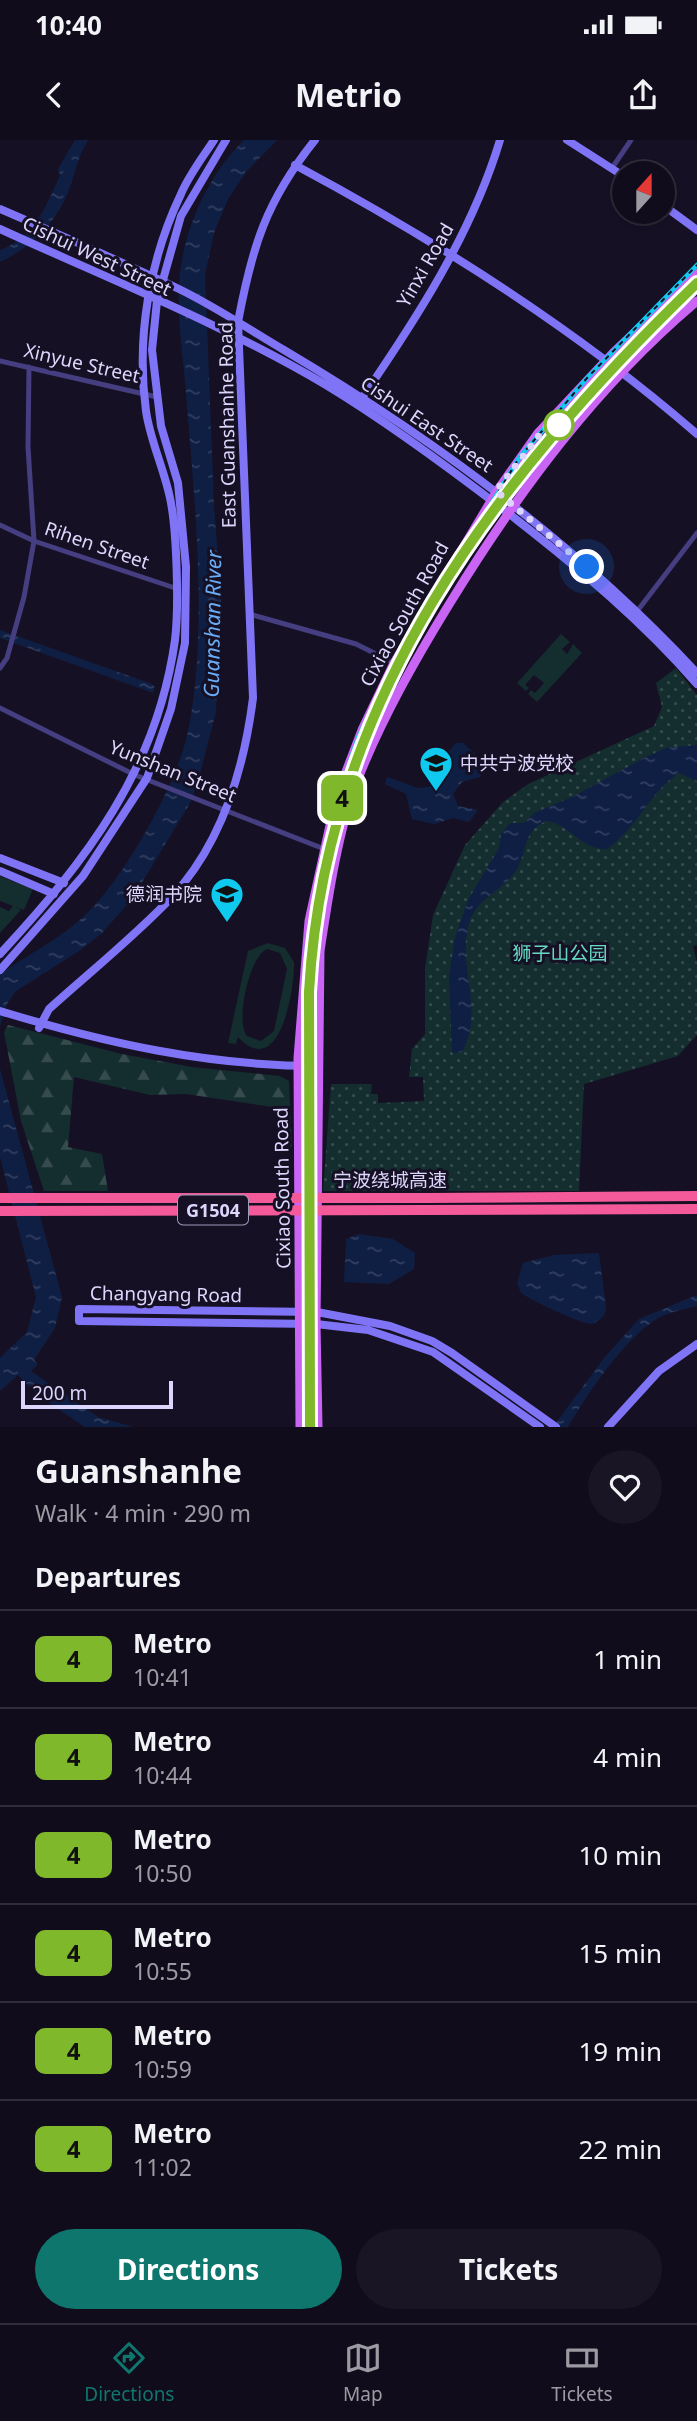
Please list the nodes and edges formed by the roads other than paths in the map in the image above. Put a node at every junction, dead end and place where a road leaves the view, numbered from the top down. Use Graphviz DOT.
graph roads {
  1 [pos="214,140"];
  2 [pos="226,140"];
  3 [pos="315,140"];
  4 [pos="500,140"];
  5 [pos="566,140"];
  6 [pos="631,140"];
  7 [pos="616,161"];
  8 [pos="295,165"];
  9 [pos="612,167"];
  10 [pos="0,209"];
  11 [pos="676,215"];
  12 [pos="0,229"];
  13 [pos="697,230"];
  14 [pos="452,256"];
  15 [pos="697,273"];
  16 [pos="151,277"];
  17 [pos="162,281"];
  18 [pos="148,297"];
  19 [pos="157,301"];
  20 [pos="697,301"];
  21 [pos="214,309"];
  22 [pos="238,322"];
  23 [pos="216,329"];
  24 [pos="238,340"];
  25 [pos="0,361"];
  26 [pos="606,361"];
  27 [pos="29,367"];
  28 [pos="622,373"];
  29 [pos="145,394"];
  30 [pos="157,397"];
  31 [pos="362,398"];
  32 [pos="697,434"];
  33 [pos="494,495"];
  34 [pos="514,505"];
  35 [pos="509,513"];
  36 [pos="0,525"];
  37 [pos="697,533"];
  38 [pos="34,541"];
  39 [pos="175,588"];
  40 [pos="186,592"];
  41 [pos="249,614"];
  42 [pos="635,614"];
  43 [pos="394,663"];
  44 [pos="0,667"];
  45 [pos="697,673"];
  46 [pos="697,684"];
  47 [pos="0,708"];
  48 [pos="135,775"];
  49 [pos="146,778"];
  50 [pos="225,809"];
  51 [pos="325,848"];
  52 [pos="338,854"];
  53 [pos="0,858"];
  54 [pos="0,872"];
  55 [pos="64,883"];
  56 [pos="54,894"];
  57 [pos="0,954"];
  58 [pos="0,970"];
  59 [pos="4,1015"];
  60 [pos="39,1025"];
  61 [pos="318,1068"];
  62 [pos="298,1069"];
  63 [pos="697,1196"];
  64 [pos="0,1198"];
  65 [pos="697,1209"];
  66 [pos="0,1211"];
  67 [pos="301,1312"];
  68 [pos="317,1312"];
  69 [pos="316,1324"];
  70 [pos="301,1325"];
  71 [pos="697,1344"];
  72 [pos="300,1427"];
  73 [pos="318,1427"];
  74 [pos="540,1427"];
  75 [pos="556,1427"];
  76 [pos="608,1427"];
  1 -- 16 [label="street"];
  2 -- 17 [label="street"];
  3 -- 8 [label="street, East Guanshanhe Road"];
  4 -- 14 [label="street, Yinxi Road"];
  5 -- 9 [label="street"];
  6 -- 7 [label="street"];
  8 -- 14 [label="street"];
  8 -- 22 [label="street, East Guanshanhe Road"];
  10 -- 16 [label="street, Cishui West Street"];
  11 -- 13 [label="street"];
  12 -- 18 [label="street, Cishui West Street"];
  14 -- 26 [label="street"];
  14 -- 31 [label="street, Yinxi Road"];
  15 -- 26 [label="main road, Cixiao South Road"];
  16 -- 17 [label="street, Cishui West Street"];
  16 -- 18 [label="street"];
  17 -- 19 [label="street"];
  17 -- 21 [label="street, Cishui West Street"];
  18 -- 19 [label="street, Cishui West Street"];
  18 -- 29 [label="street"];
  19 -- 23 [label="street, Cishui West Street"];
  19 -- 30 [label="street"];
  20 -- 28 [label="main road"];
  21 -- 22 [label="street, Cishui East Street"];
  22 -- 24 [label="street, East Guanshanhe Road"];
  22 -- 31 [label="street, Cishui East Street"];
  23 -- 24 [label="street, Cishui East Street"];
  24 -- 33 [label="street, Cishui East Street"];
  24 -- 41 [label="street, East Guanshanhe Road"];
  25 -- 27 [label="street, Xinyue Street"];
  26 -- 28 [label="street"];
  26 -- 33 [label="main road, Cixiao South Road"];
  27 -- 29 [label="street, Xinyue Street"];
  27 -- 38 [label="street"];
  28 -- 32 [label="street"];
  28 -- 34 [label="main road"];
  29 -- 30 [label="street, Xinyue Street"];
  29 -- 39 [label="street"];
  30 -- 40 [label="street"];
  31 -- 33 [label="street, Cishui East Street"];
  33 -- 34 [label="street, Cishui East Street"];
  33 -- 35 [label="street, Cishui East Street"];
  33 -- 43 [label="main road, Cixiao South Road"];
  34 -- 35 [label="main road, Cixiao South Road"];
  34 -- 42 [label="street, Cishui East Street"];
  35 -- 42 [label="street, Cishui East Street"];
  35 -- 52 [label="main road, Cixiao South Road"];
  36 -- 38 [label="street, Rihen Street"];
  37 -- 42 [label="street"];
  38 -- 39 [label="street, Rihen Street"];
  38 -- 44 [label="street"];
  39 -- 40 [label="street, Rihen Street"];
  39 -- 48 [label="street"];
  40 -- 49 [label="street"];
  41 -- 43 [label="street"];
  41 -- 50 [label="street, East Guanshanhe Road"];
  42 -- 45 [label="street, Cishui East Street"];
  42 -- 46 [label="street, Cishui East Street"];
  43 -- 51 [label="main road, Cixiao South Road"];
  47 -- 48 [label="street, Yunshan Street"];
  48 -- 49 [label="street, Yunshan Street"];
  48 -- 55 [label="street"];
  49 -- 50 [label="street, Yunshan Street"];
  49 -- 58 [label="street"];
  50 -- 51 [label="street, Yunshan Street"];
  50 -- 60 [label="street, East Guanshanhe Road"];
  51 -- 52 [label="street, Yunshan Street"];
  51 -- 62 [label="main road, Cixiao South Road"];
  52 -- 61 [label="main road, Cixiao South Road"];
  53 -- 55 [label="street"];
  54 -- 56 [label="street"];
  55 -- 56 [label="street"];
  56 -- 57 [label="street"];
  59 -- 60 [label="street"];
  60 -- 62 [label="street"];
  61 -- 62 [label="street"];
  61 -- 68 [label="main road, Cixiao South Road"];
  62 -- 67 [label="main road, Cixiao South Road"];
  63 -- 64 [label="highway, 宁波绕城高速 / G1504, bridge"];
  65 -- 66 [label="highway, 宁波绕城高速 / G1504, bridge"];
  67 -- 68 [label="street, Changyang Road"];
  67 -- 70 [label="main road, Cixiao South Road"];
  67 -- 70 [label="street, Changyang Road"];
  68 -- 69 [label="main road, Cixiao South Road"];
  68 -- 75 [label="street, Changyang Road"];
  69 -- 70 [label="street, Changyang Road"];
  69 -- 73 [label="main road, Cixiao South Road"];
  69 -- 74 [label="street, Changyang Road"];
  70 -- 72 [label="main road, Cixiao South Road"];
  71 -- 76 [label="street"];
}
